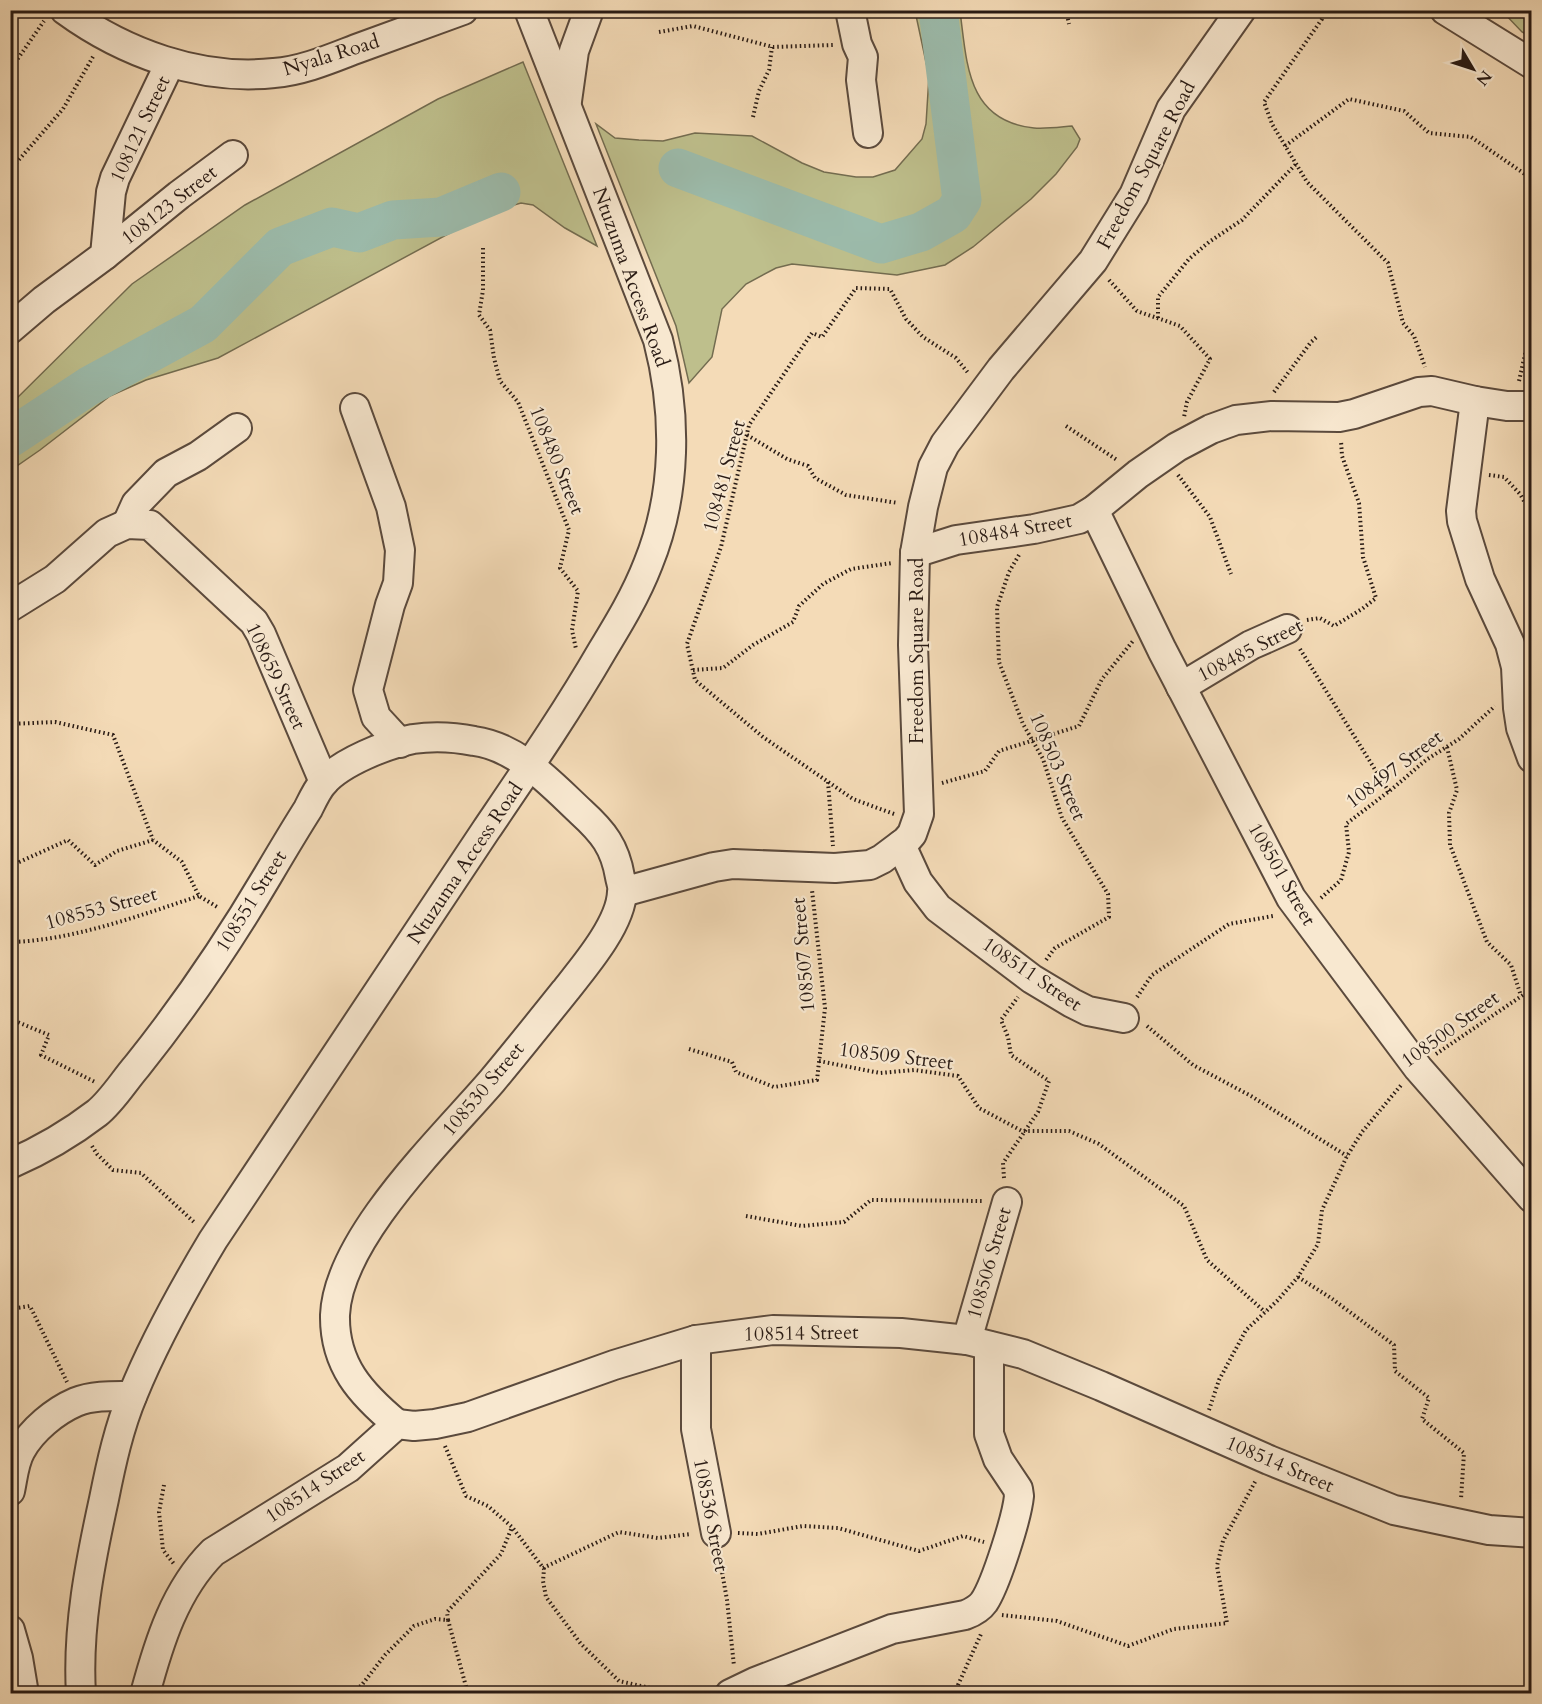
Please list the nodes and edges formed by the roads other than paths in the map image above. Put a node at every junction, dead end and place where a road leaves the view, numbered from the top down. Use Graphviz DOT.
graph roads {
  1 [pos="464,10"];
  2 [pos="530,10"];
  3 [pos="589,10"];
  4 [pos="850,10"];
  5 [pos="1241,10"];
  6 [pos="1445,10"];
  7 [pos="55,14"];
  8 [pos="98,25"];
  9 [pos="170,63"];
  10 [pos="1532,64"];
  11 [pos="566,104"];
  12 [pos="868,133"];
  13 [pos="233,155"];
  14 [pos="105,255"];
  15 [pos="10,329"];
  16 [pos="1475,401"];
  17 [pos="1523,406"];
  18 [pos="355,408"];
  19 [pos="237,428"];
  20 [pos="1094,510"];
  21 [pos="127,524"];
  22 [pos="915,553"];
  23 [pos="10,608"];
  24 [pos="1287,628"];
  25 [pos="1521,678"];
  26 [pos="1181,687"];
  27 [pos="400,743"];
  28 [pos="1532,758"];
  29 [pos="531,766"];
  30 [pos="324,782"];
  31 [pos="909,834"];
  32 [pos="622,892"];
  33 [pos="1124,1018"];
  34 [pos="10,1164"];
  35 [pos="1532,1198"];
  36 [pos="1007,1202"];
  37 [pos="696,1340"];
  38 [pos="978,1343"];
  39 [pos="132,1396"];
  40 [pos="397,1424"];
  41 [pos="10,1491"];
  42 [pos="716,1533"];
  43 [pos="1532,1533"];
  44 [pos="10,1630"];
  45 [pos="733,1692"];
  46 [pos="24,1694"];
  47 [pos="81,1694"];
  48 [pos="145,1694"];
  1 -- 9 [label="street, Nyala Road"];
  2 -- 11 [label="street, Ntuzuma Access Road"];
  3 -- 11 [label="street"];
  4 -- 12 [label="street"];
  5 -- 22 [label="street, Freedom Square Road"];
  6 -- 10 [label="street"];
  7 -- 8 [label="street, Nyala Road"];
  8 -- 9 [label="street, Nyala Road"];
  9 -- 14 [label="street, 108121 Street"];
  11 -- 29 [label="street, Ntuzuma Access Road"];
  13 -- 14 [label="street, 108123 Street"];
  14 -- 15 [label="street"];
  16 -- 17 [label="street, 108484 Street"];
  16 -- 20 [label="street, 108484 Street"];
  16 -- 25 [label="street"];
  18 -- 27 [label="street"];
  19 -- 21 [label="street"];
  20 -- 22 [label="street, 108484 Street"];
  20 -- 26 [label="street, 108501 Street"];
  21 -- 23 [label="street"];
  21 -- 30 [label="street, 108659 Street"];
  22 -- 31 [label="street, Freedom Square Road"];
  24 -- 26 [label="street, 108485 Street"];
  25 -- 28 [label="street"];
  26 -- 35 [label="street, 108501 Street"];
  27 -- 29 [label="street, 108551 Street"];
  27 -- 30 [label="street, 108551 Street"];
  29 -- 32 [label="street, 108530 Street"];
  29 -- 39 [label="street, Ntuzuma Access Road"];
  30 -- 34 [label="street, 108551 Street"];
  31 -- 32 [label="street"];
  31 -- 33 [label="street, 108511 Street"];
  32 -- 40 [label="street, 108530 Street"];
  36 -- 38 [label="street, 108506 Street"];
  37 -- 38 [label="street, 108514 Street"];
  37 -- 40 [label="street, 108514 Street"];
  37 -- 42 [label="street, 108536 Street"];
  38 -- 43 [label="street, 108514 Street"];
  38 -- 45 [label="street, 108506 Street"];
  39 -- 41 [label="street"];
  39 -- 47 [label="street, Ntuzuma Access Road"];
  40 -- 48 [label="street, 108514 Street"];
  44 -- 46 [label="street"];
}
